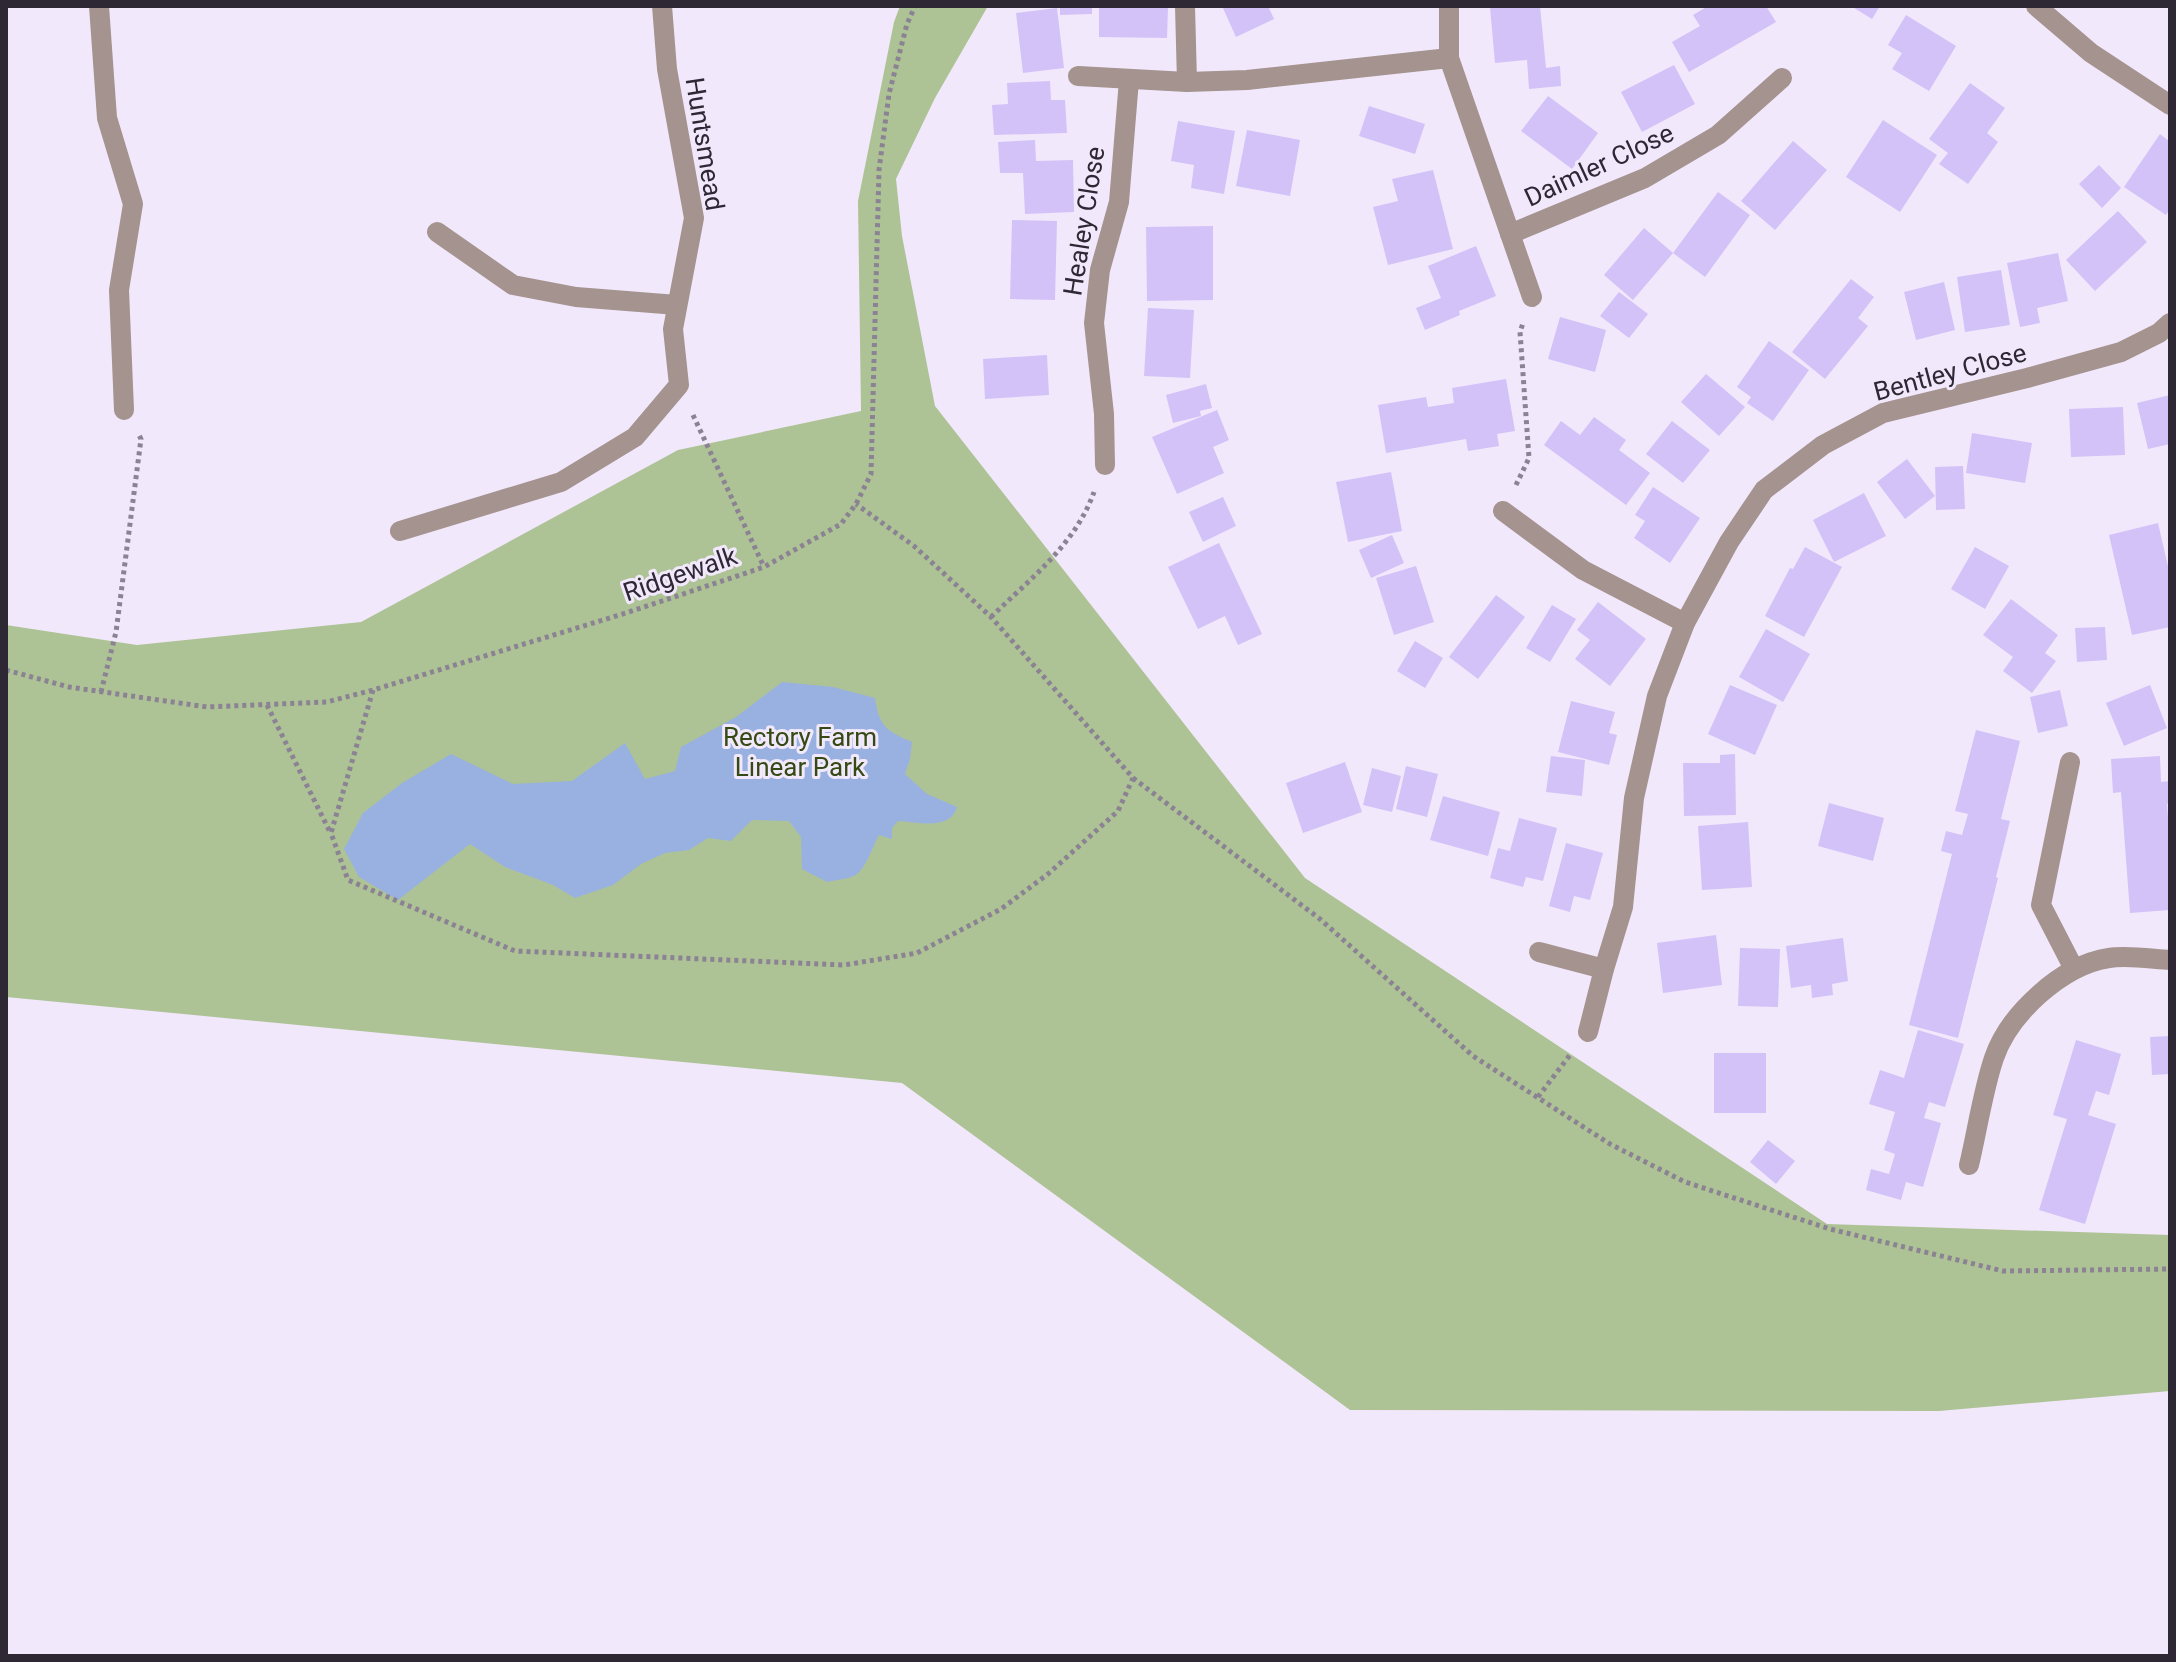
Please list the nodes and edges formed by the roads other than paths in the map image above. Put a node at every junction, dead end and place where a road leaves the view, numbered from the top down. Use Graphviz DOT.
graph roads {
  1 [pos="99,6"];
  2 [pos="662,6"];
  3 [pos="1185,6"];
  4 [pos="1449,6"];
  5 [pos="2036,6"];
  6 [pos="1449,58"];
  7 [pos="1078,76"];
  8 [pos="1782,78"];
  9 [pos="1129,80"];
  10 [pos="1187,82"];
  11 [pos="2170,105"];
  12 [pos="437,232"];
  13 [pos="1510,234"];
  14 [pos="1532,297"];
  15 [pos="677,305"];
  16 [pos="2170,323"];
  17 [pos="124,410"];
  18 [pos="1105,465"];
  19 [pos="1503,511"];
  20 [pos="400,531"];
  21 [pos="1685,623"];
  22 [pos="2070,762"];
  23 [pos="1539,952"];
  24 [pos="2170,960"];
  25 [pos="1604,969"];
  26 [pos="2074,969"];
  27 [pos="1588,1032"];
  28 [pos="1969,1165"];
  1 -- 17 [label="street"];
  2 -- 15 [label="street, Huntsmead"];
  3 -- 10 [label="street"];
  4 -- 6 [label="street, Daimler Close"];
  5 -- 11 [label="street"];
  6 -- 10 [label="street"];
  6 -- 13 [label="street, Daimler Close"];
  7 -- 9 [label="street"];
  8 -- 13 [label="street, Daimler Close"];
  9 -- 10 [label="street"];
  9 -- 18 [label="street, Healey Close"];
  12 -- 15 [label="street"];
  13 -- 14 [label="street, Daimler Close"];
  15 -- 20 [label="street, Huntsmead"];
  16 -- 21 [label="street, Bentley Close"];
  19 -- 21 [label="street"];
  21 -- 25 [label="street, Bentley Close"];
  22 -- 26 [label="street"];
  23 -- 25 [label="street"];
  24 -- 26 [label="street"];
  25 -- 27 [label="street, Bentley Close"];
  26 -- 28 [label="street"];
}
